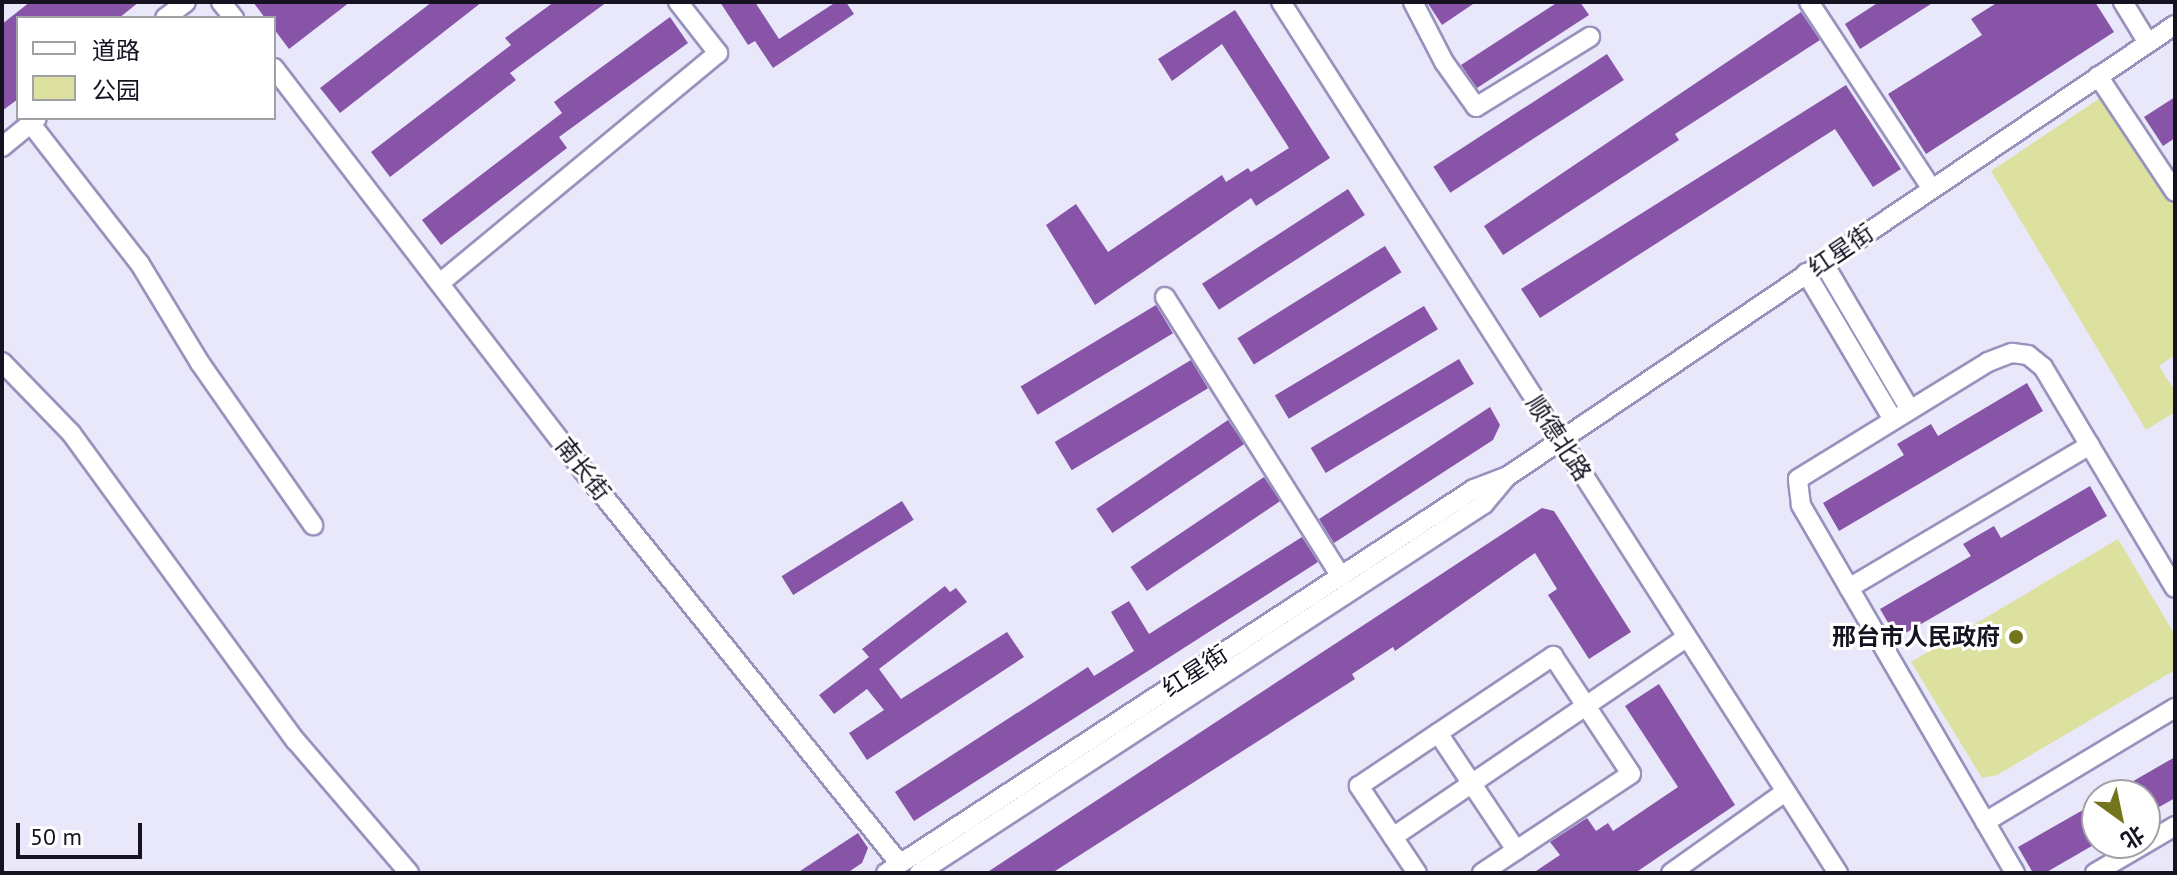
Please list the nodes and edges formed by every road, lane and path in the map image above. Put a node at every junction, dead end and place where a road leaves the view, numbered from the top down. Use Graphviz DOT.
graph roads {
  1 [pos="186,2"];
  2 [pos="678,2"];
  3 [pos="1281,2"];
  4 [pos="1413,2"];
  5 [pos="1809,2"];
  6 [pos="2123,2"];
  7 [pos="168,16"];
  8 [pos="2175,25"];
  9 [pos="1590,37"];
  10 [pos="2148,43"];
  11 [pos="276,71"];
  12 [pos="2098,76"];
  13 [pos="34,121"];
  14 [pos="2,147"];
  15 [pos="1931,188"];
  16 [pos="2175,192"];
  17 [pos="1823,262"];
  18 [pos="1806,273"];
  19 [pos="440,283"];
  20 [pos="1165,297"];
  21 [pos="2,362"];
  22 [pos="1909,408"];
  23 [pos="1892,418"];
  24 [pos="1560,440"];
  25 [pos="2090,445"];
  26 [pos="1508,476"];
  27 [pos="313,525"];
  28 [pos="1341,576"];
  29 [pos="1849,588"];
  30 [pos="2175,588"];
  31 [pos="1686,638"];
  32 [pos="1586,706"];
  33 [pos="2175,708"];
  34 [pos="1438,733"];
  35 [pos="1471,783"];
  36 [pos="1785,792"];
  37 [pos="1985,822"];
  38 [pos="2175,826"];
  39 [pos="1393,837"];
  40 [pos="1516,850"];
  41 [pos="893,868"];
  42 [pos="926,871"];
  43 [pos="409,873"];
  44 [pos="1417,873"];
  45 [pos="1482,873"];
  46 [pos="1671,873"];
  47 [pos="1838,873"];
  48 [pos="2015,873"];
  49 [pos="2095,873"];
  1 -- 7 [label="street"];
  2 -- 19 [label="street"];
  3 -- 24 [label="street, 顺德北路"];
  4 -- 9 [label="street"];
  5 -- 15 [label="street"];
  6 -- 10 [label="street"];
  8 -- 10 [label="street, 红星街"];
  10 -- 12 [label="street, 红星街"];
  11 -- 19 [label="street, 南长街"];
  12 -- 15 [label="street, 红星街"];
  12 -- 16 [label="street"];
  13 -- 14 [label="street"];
  13 -- 27 [label="street"];
  15 -- 17 [label="street, 红星街"];
  17 -- 18 [label="street, 红星街"];
  17 -- 22 [label="street"];
  18 -- 23 [label="street"];
  18 -- 24 [label="street, 红星街"];
  19 -- 41 [label="street, 南长街"];
  20 -- 28 [label="street"];
  21 -- 43 [label="street"];
  22 -- 23 [label="street"];
  22 -- 25 [label="street"];
  23 -- 29 [label="street"];
  24 -- 26 [label="street, 红星街"];
  24 -- 31 [label="street, 顺德北路"];
  25 -- 29 [label="street"];
  25 -- 30 [label="street"];
  26 -- 28 [label="street, 红星街"];
  26 -- 42 [label="street, 红星街"];
  28 -- 41 [label="street, 红星街"];
  29 -- 37 [label="street"];
  31 -- 32 [label="street"];
  31 -- 36 [label="street, 顺德北路"];
  32 -- 34 [label="street"];
  32 -- 35 [label="street"];
  32 -- 40 [label="street"];
  33 -- 37 [label="street"];
  34 -- 35 [label="street"];
  34 -- 39 [label="street"];
  35 -- 39 [label="street"];
  35 -- 40 [label="street"];
  36 -- 46 [label="street"];
  36 -- 47 [label="street, 顺德北路"];
  37 -- 48 [label="street"];
  38 -- 49 [label="street"];
  39 -- 44 [label="street"];
  40 -- 45 [label="street"];
}
